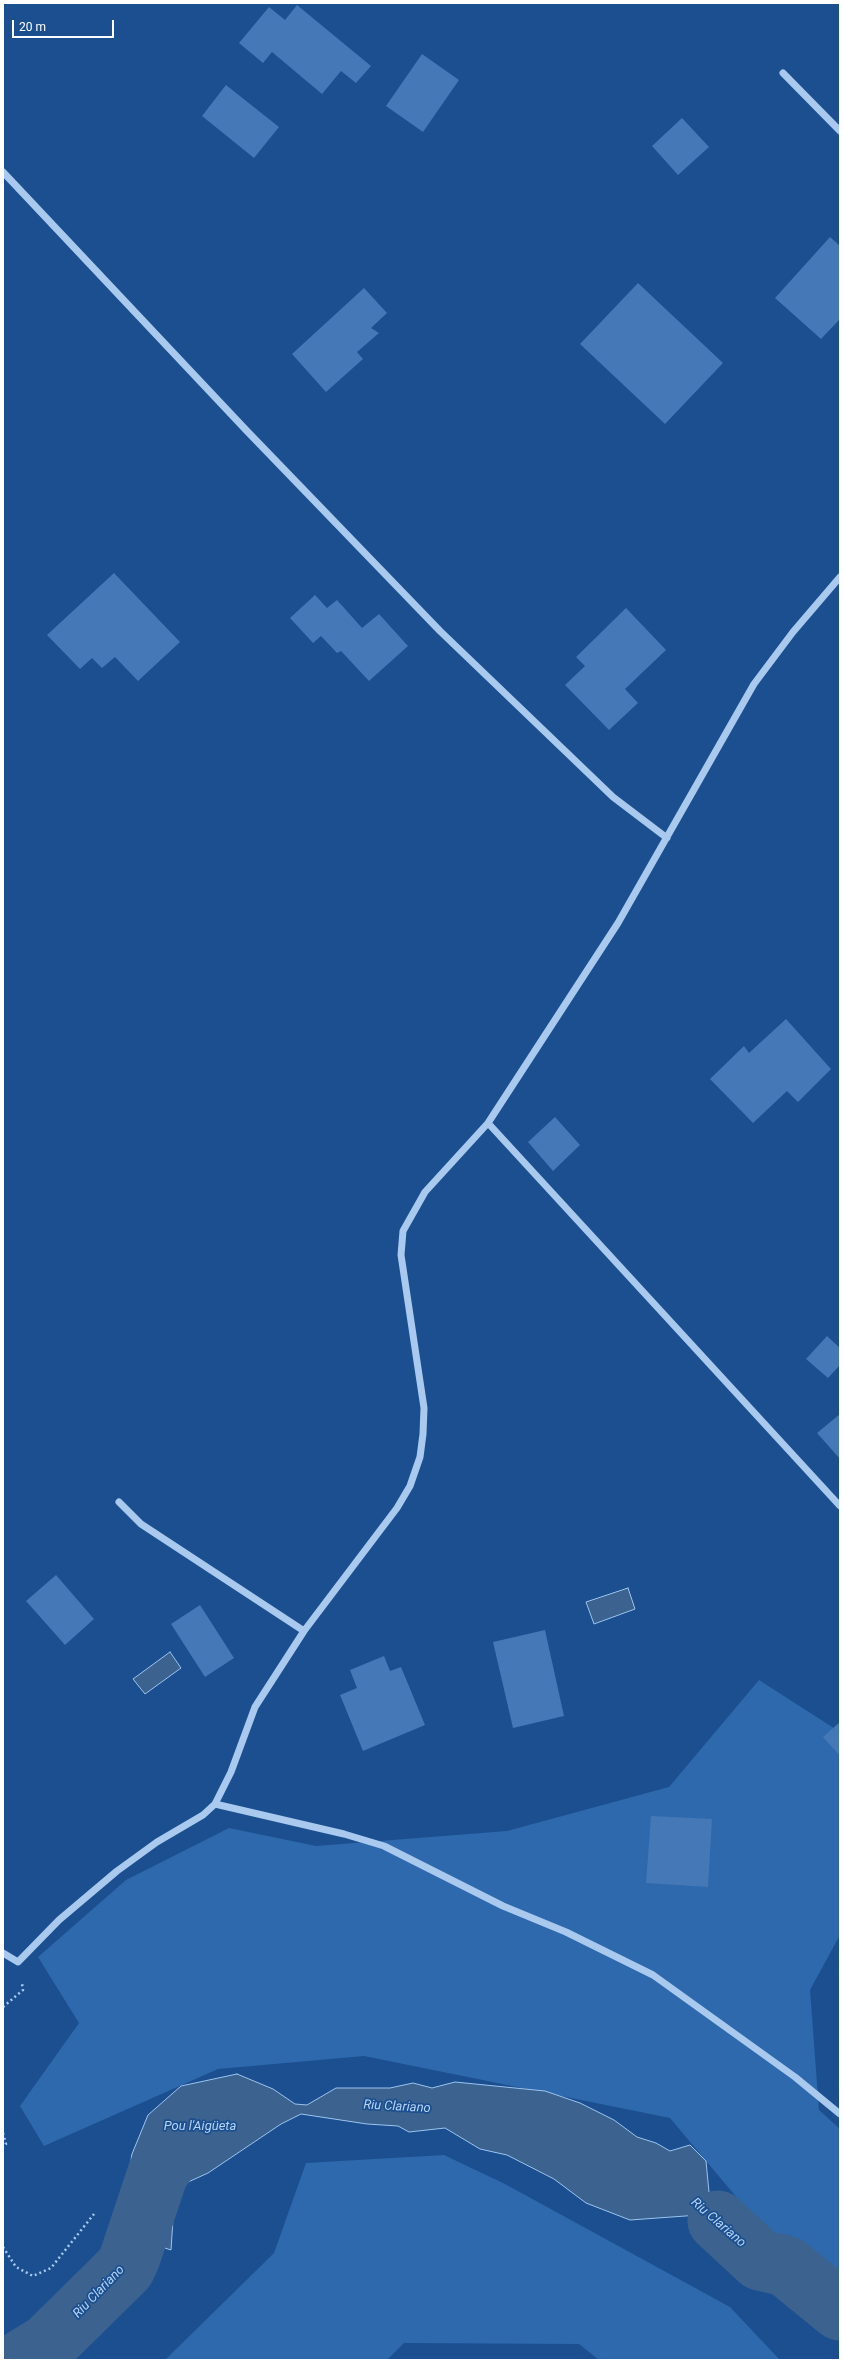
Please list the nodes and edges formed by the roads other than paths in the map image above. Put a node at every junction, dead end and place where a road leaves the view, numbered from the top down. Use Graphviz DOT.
graph roads {
  1 [pos="783,73"];
  2 [pos="840,131"];
  3 [pos="3,172"];
  4 [pos="840,576"];
  5 [pos="667,838"];
  6 [pos="488,1123"];
  7 [pos="119,1502"];
  8 [pos="840,1506"];
  9 [pos="304,1631"];
  10 [pos="216,1804"];
  11 [pos="3,1953"];
  12 [pos="840,2114"];
  1 -- 2 [label="street"];
  3 -- 5 [label="street"];
  4 -- 5 [label="street"];
  5 -- 6 [label="street"];
  6 -- 8 [label="street"];
  6 -- 9 [label="street"];
  7 -- 9 [label="street"];
  9 -- 10 [label="street"];
  10 -- 11 [label="street"];
  10 -- 12 [label="street"];
}
